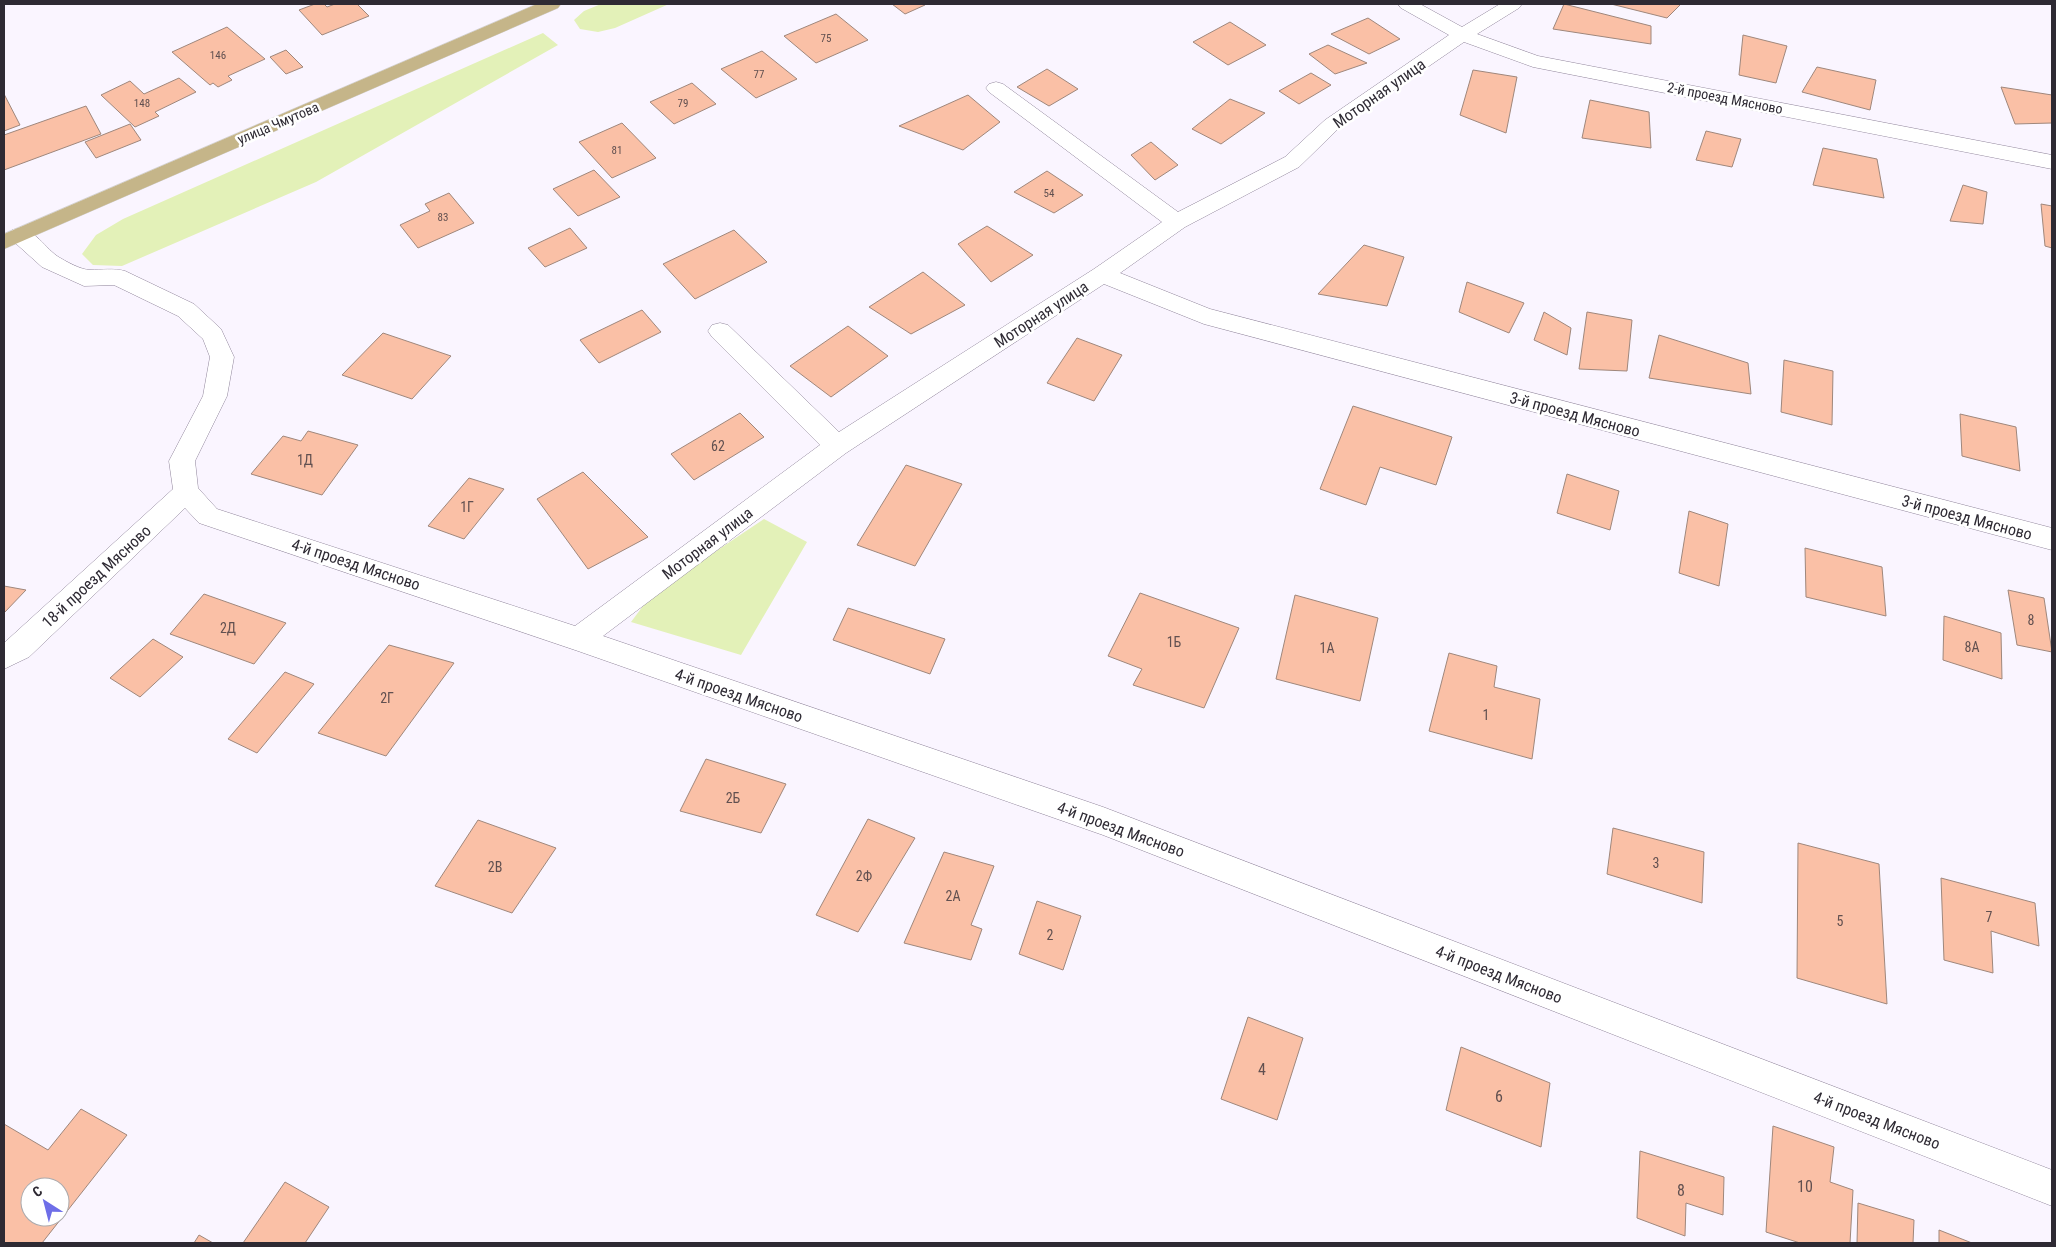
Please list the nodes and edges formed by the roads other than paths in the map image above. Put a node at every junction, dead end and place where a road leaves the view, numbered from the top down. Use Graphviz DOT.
graph roads {
  1 [pos="552,4"];
  2 [pos="1407,4"];
  3 [pos="1512,4"];
  4 [pos="1462,35"];
  5 [pos="996,88"];
  6 [pos="2052,162"];
  7 [pos="1177,222"];
  8 [pos="12,238"];
  9 [pos="1102,275"];
  10 [pos="720,332"];
  11 [pos="837,446"];
  12 [pos="186,492"];
  13 [pos="2052,539"];
  14 [pos="578,639"];
  15 [pos="4,657"];
  16 [pos="2052,1188"];
  1 -- 8 [label="main road, улица Чмутова"];
  2 -- 4 [label="street, 2-й проезд Мясново"];
  3 -- 4 [label="street, Моторная улица"];
  4 -- 6 [label="street, 2-й проезд Мясново"];
  4 -- 7 [label="street, Моторная улица"];
  5 -- 7 [label="street"];
  7 -- 9 [label="street, Моторная улица"];
  8 -- 12 [label="street"];
  9 -- 11 [label="street, Моторная улица"];
  9 -- 13 [label="street, 3-й проезд Мясново"];
  10 -- 11 [label="street"];
  11 -- 14 [label="street, Моторная улица"];
  12 -- 14 [label="street, 4-й проезд Мясново"];
  12 -- 15 [label="street, 18-й проезд Мясново"];
  14 -- 16 [label="street, 4-й проезд Мясново"];
}
